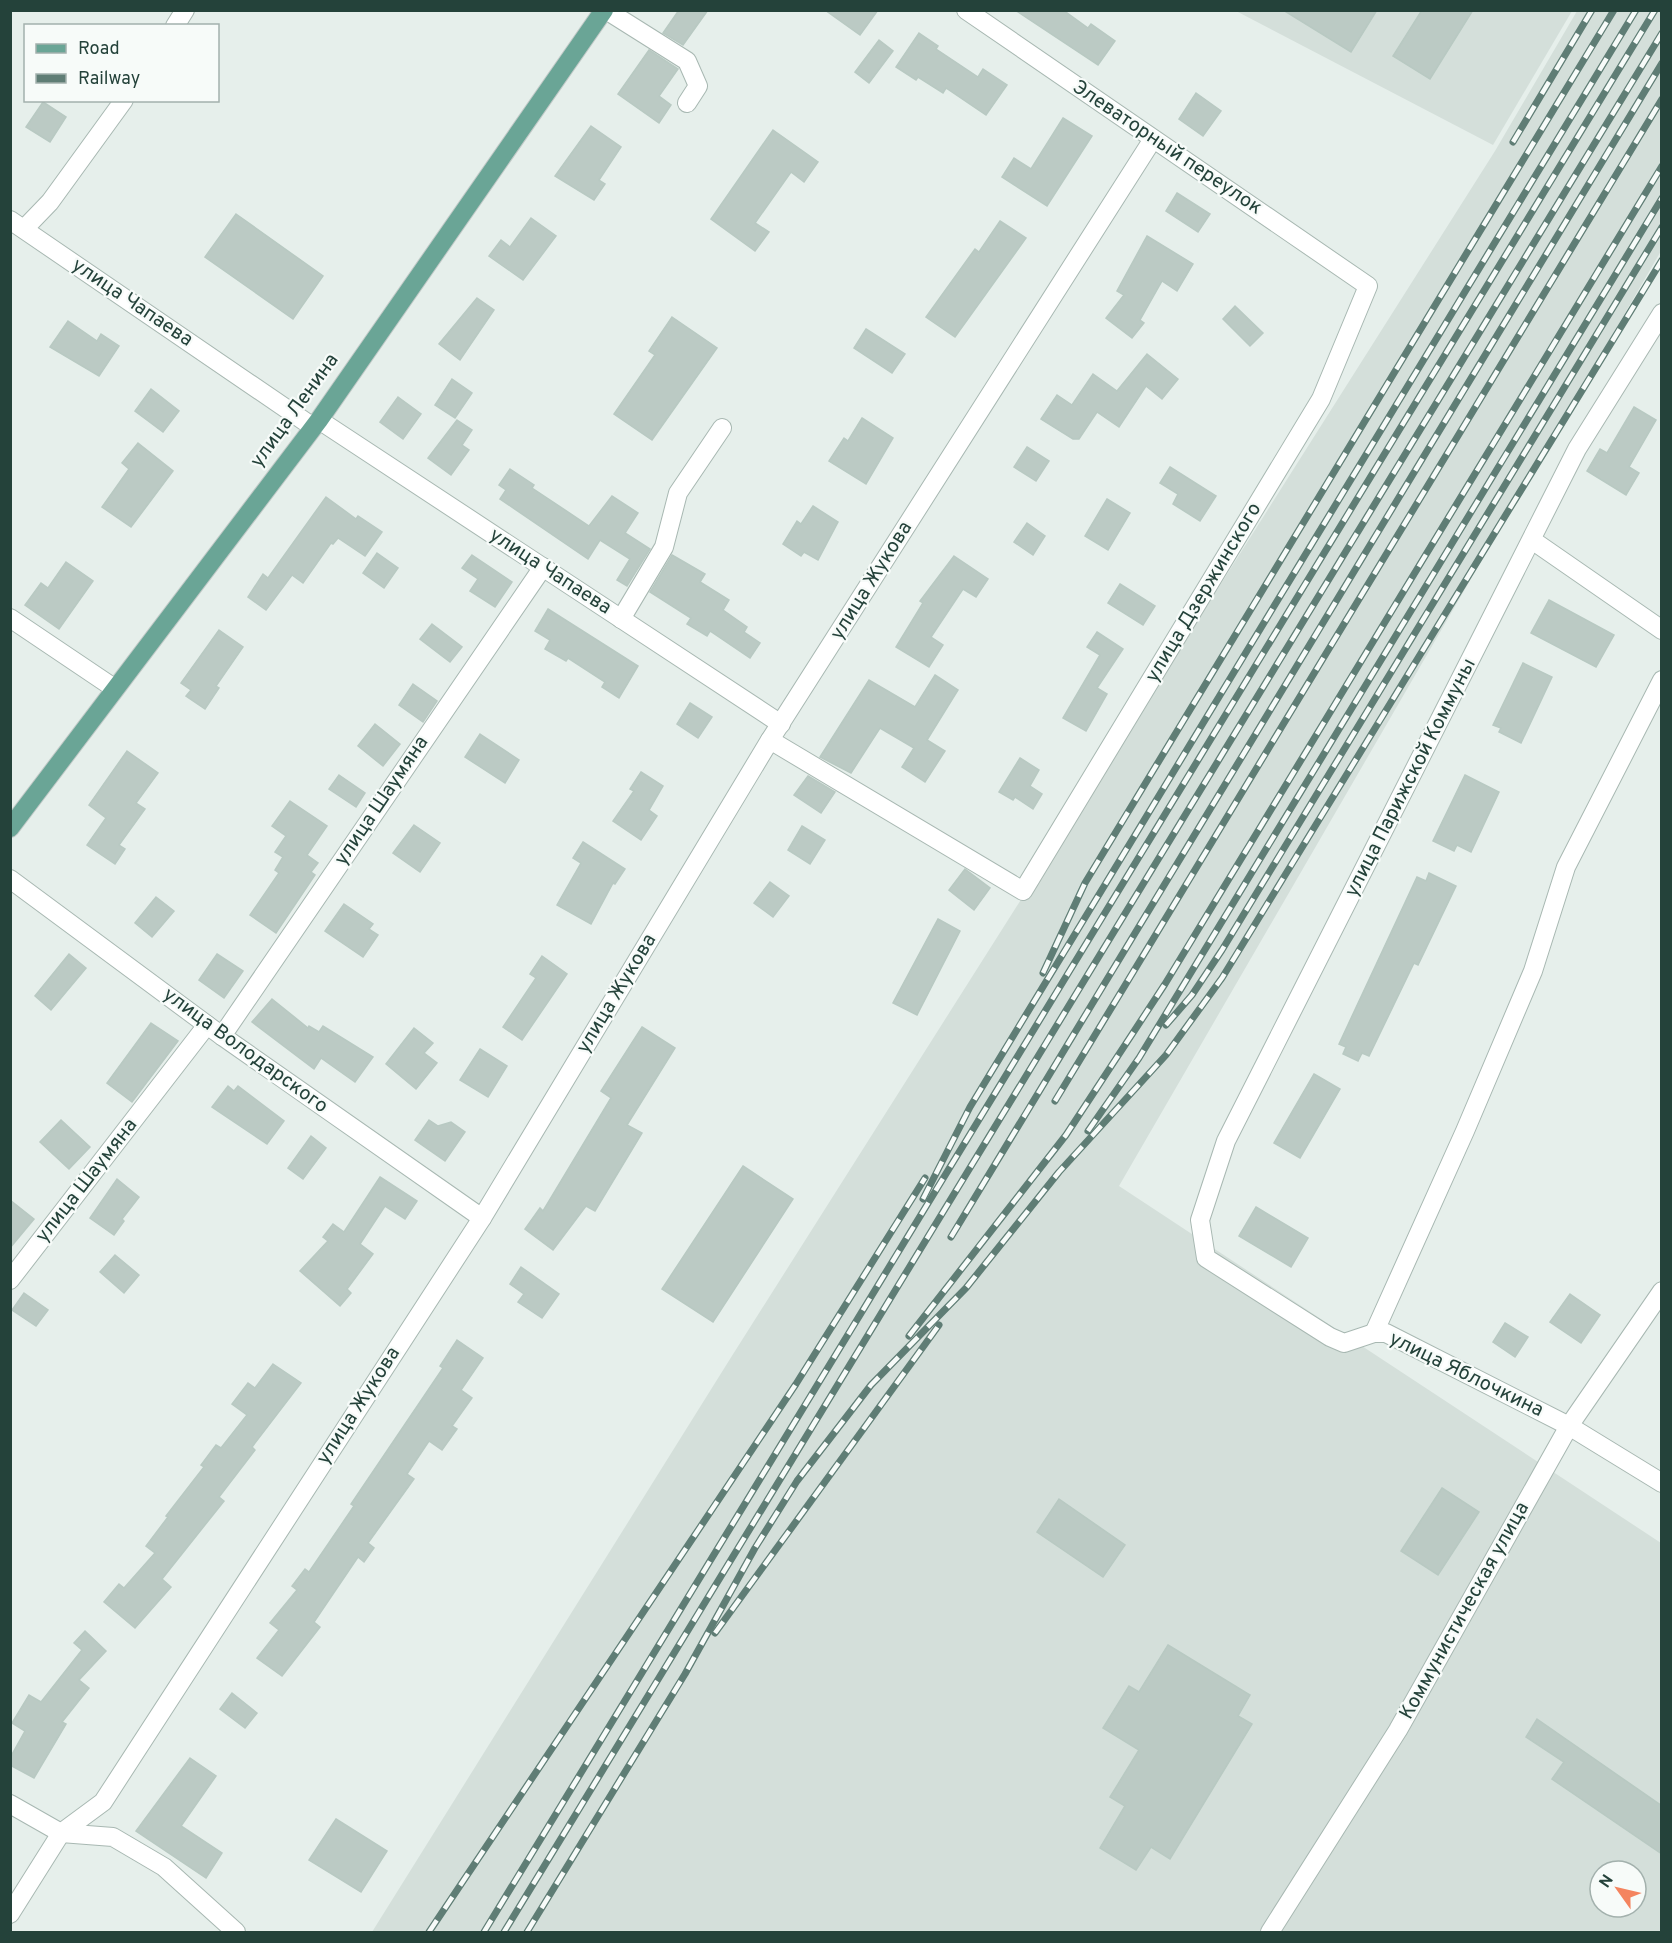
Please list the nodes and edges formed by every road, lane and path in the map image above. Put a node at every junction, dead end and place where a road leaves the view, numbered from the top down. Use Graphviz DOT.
graph roads {
  1 [pos="185,10"];
  2 [pos="605,10"];
  3 [pos="966,10"];
  4 [pos="177,24"];
  5 [pos="123,102"];
  6 [pos="687,103"];
  7 [pos="1153,139"];
  8 [pos="17,225"];
  9 [pos="1368,286"];
  10 [pos="1662,313"];
  11 [pos="316,424"];
  12 [pos="722,428"];
  13 [pos="1532,540"];
  14 [pos="543,567"];
  15 [pos="10,618"];
  16 [pos="621,619"];
  17 [pos="1662,630"];
  18 [pos="1662,680"];
  19 [pos="114,688"];
  20 [pos="781,724"];
  21 [pos="770,740"];
  22 [pos="10,828"];
  23 [pos="10,879"];
  24 [pos="207,1025"];
  25 [pos="222,1036"];
  26 [pos="482,1218"];
  27 [pos="1206,1258"];
  28 [pos="10,1280"];
  29 [pos="1662,1291"];
  30 [pos="1374,1332"];
  31 [pos="1569,1426"];
  32 [pos="1662,1483"];
  33 [pos="10,1804"];
  34 [pos="61,1833"];
  35 [pos="10,1914"];
  36 [pos="236,1932"];
  37 [pos="1270,1932"];
  1 -- 4 [label="street"];
  2 -- 6 [label="street"];
  2 -- 11 [label="main road, улица Ленина"];
  3 -- 7 [label="street, Элеваторный переулок"];
  5 -- 8 [label="street"];
  7 -- 9 [label="street, Элеваторный переулок"];
  7 -- 20 [label="street, улица Жукова"];
  8 -- 11 [label="street, улица Чапаева"];
  9 -- 21 [label="street, улица Дзержинского"];
  10 -- 13 [label="street, улица Парижской Коммуны"];
  11 -- 14 [label="street, улица Чапаева"];
  11 -- 19 [label="main road, улица Ленина"];
  12 -- 16 [label="street"];
  13 -- 17 [label="street"];
  13 -- 27 [label="street, улица Парижской Коммуны"];
  14 -- 16 [label="street, улица Чапаева"];
  14 -- 25 [label="street, улица Шаумяна"];
  15 -- 19 [label="street"];
  16 -- 20 [label="street, улица Чапаева"];
  18 -- 30 [label="street"];
  19 -- 22 [label="main road, улица Ленина"];
  20 -- 21 [label="street, улица Жукова"];
  21 -- 26 [label="street, улица Жукова"];
  23 -- 24 [label="street, улица Володарского"];
  24 -- 25 [label="street, улица Володарского"];
  24 -- 28 [label="street, улица Шаумяна"];
  25 -- 26 [label="street, улица Володарского"];
  26 -- 34 [label="street, улица Жукова"];
  27 -- 30 [label="street, улица Яблочкина"];
  29 -- 31 [label="street, Коммунистическая улица"];
  30 -- 31 [label="street, улица Яблочкина"];
  31 -- 32 [label="street, улица Яблочкина"];
  31 -- 37 [label="street, Коммунистическая улица"];
  33 -- 34 [label="street"];
  34 -- 35 [label="street"];
  34 -- 36 [label="street"];
}
